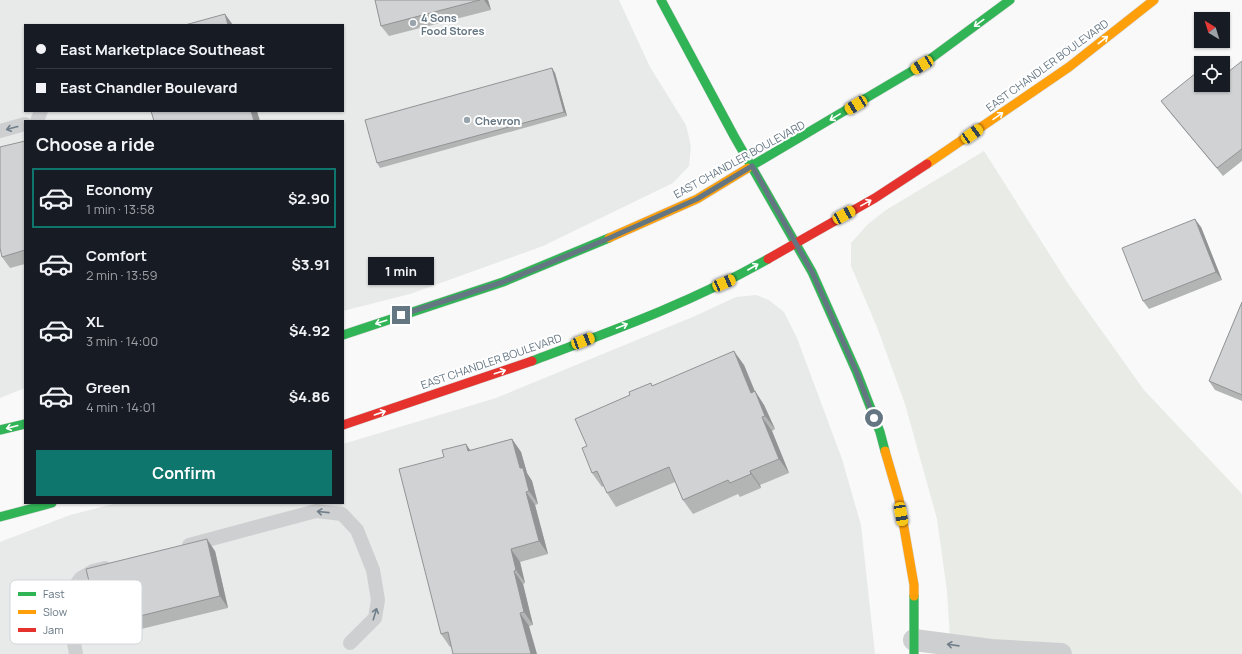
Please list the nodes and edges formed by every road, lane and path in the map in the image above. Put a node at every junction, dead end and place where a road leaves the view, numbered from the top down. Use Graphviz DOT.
graph roads {
  1 [pos="661,0"];
  2 [pos="1010,0"];
  3 [pos="1154,0"];
  4 [pos="24,124"];
  5 [pos="0,131"];
  6 [pos="752,166"];
  7 [pos="796,243"];
  8 [pos="344,335"];
  9 [pos="24,424"];
  10 [pos="344,425"];
  11 [pos="0,430"];
  12 [pos="49,504"];
  13 [pos="0,518"];
  14 [pos="178,548"];
  15 [pos="116,565"];
  16 [pos="80,580"];
  17 [pos="350,643"];
  18 [pos="74,644"];
  19 [pos="914,647"];
  20 [pos="76,654"];
  21 [pos="1061,654"];
  1 -- 6 [label="main road"];
  2 -- 6 [label="main road, EAST CHANDLER BOULEVARD, one-way"];
  7 -- 3 [label="main road, EAST CHANDLER BOULEVARD, one-way"];
  4 -- 5 [label="lane, one-way"];
  6 -- 7 [label="main road"];
  6 -- 8 [label="main road, EAST CHANDLER BOULEVARD, one-way"];
  10 -- 7 [label="main road, EAST CHANDLER BOULEVARD, one-way"];
  7 -- 19 [label="main road"];
  9 -- 11 [label="main road, one-way"];
  12 -- 13 [label="main road"];
  17 -- 14 [label="lane, one-way"];
  15 -- 16 [label="lane"];
  18 -- 20 [label="lane"];
  21 -- 19 [label="street, one-way"];
}
